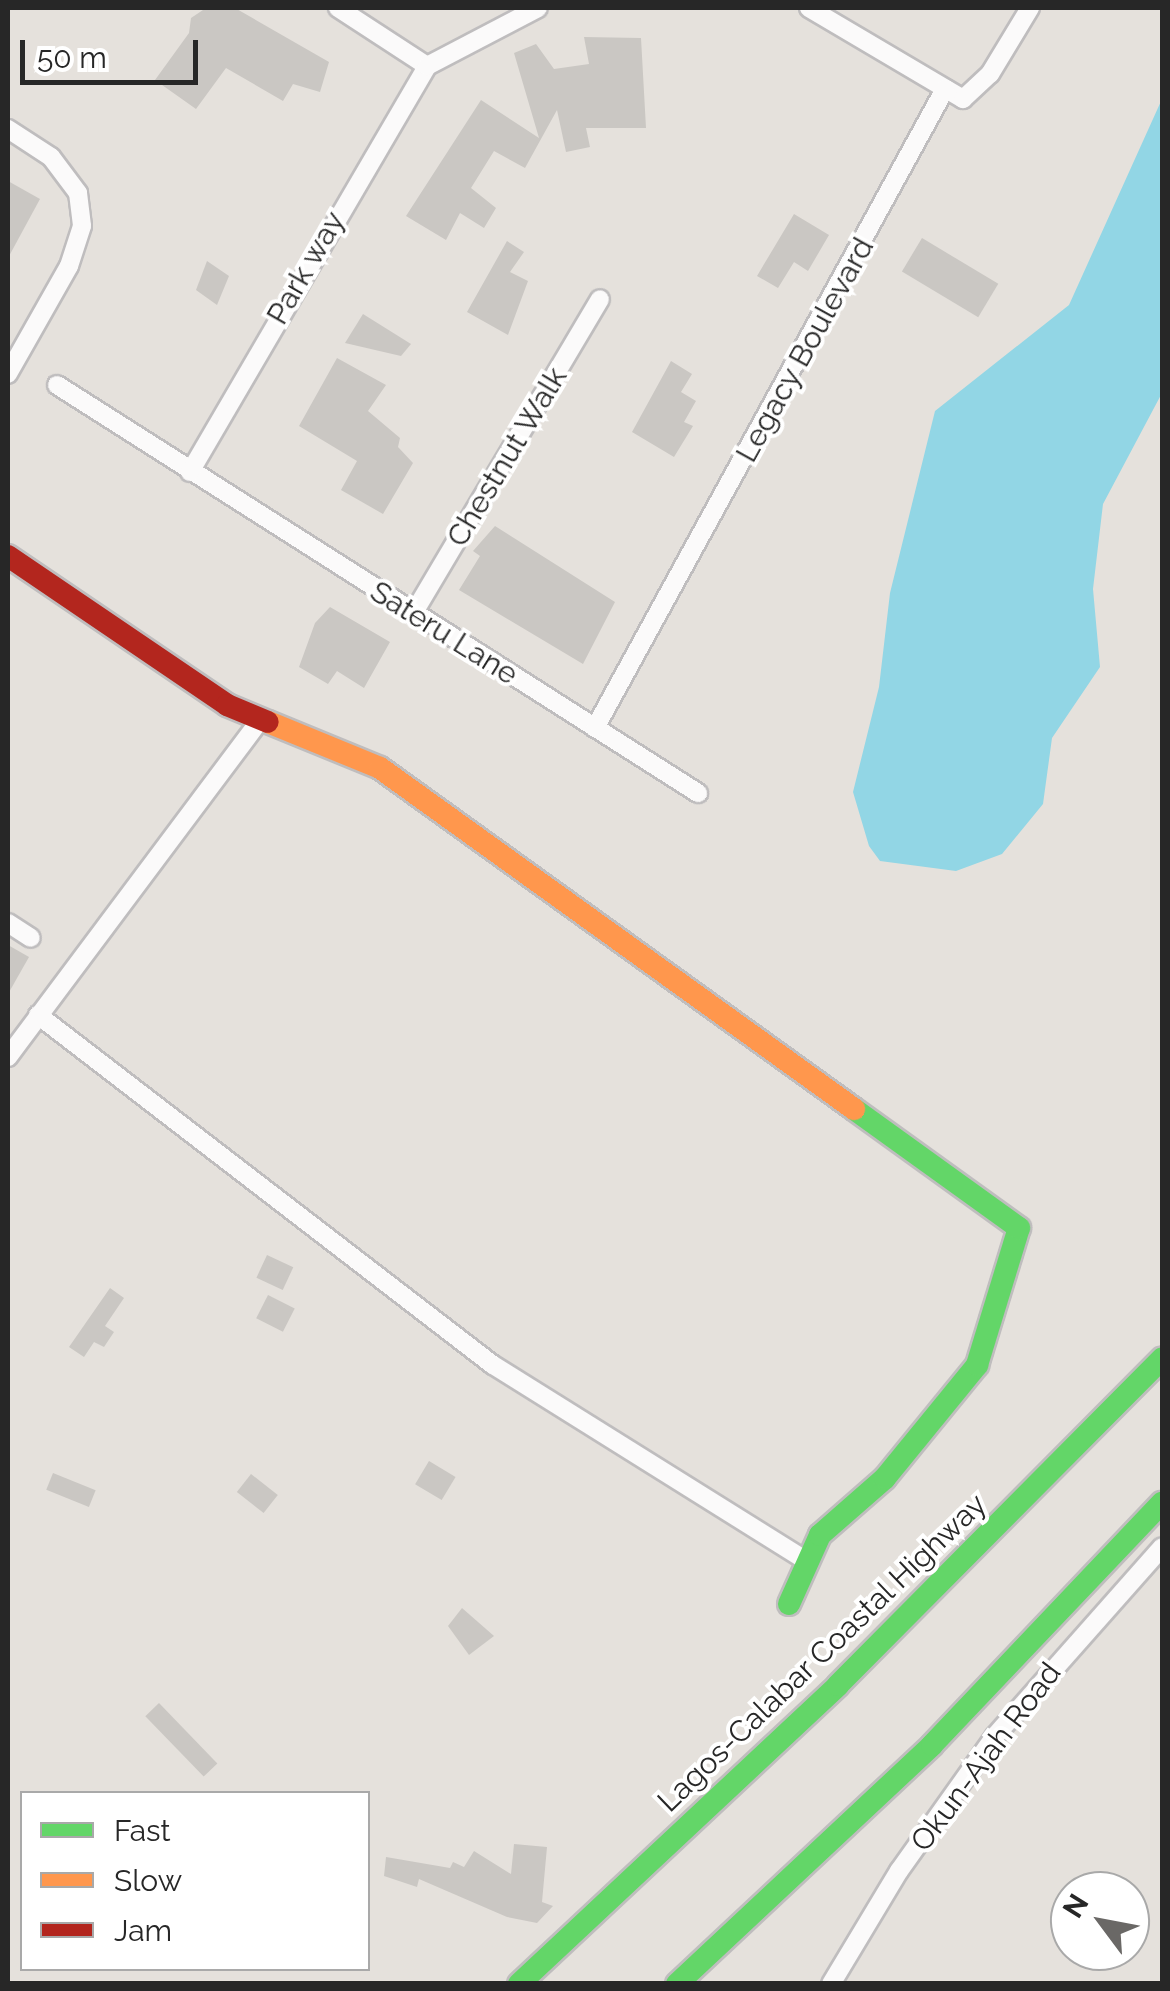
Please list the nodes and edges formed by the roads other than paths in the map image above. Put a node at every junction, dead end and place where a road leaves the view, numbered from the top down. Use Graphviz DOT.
graph roads {
  1 [pos="338,8"];
  2 [pos="538,8"];
  3 [pos="808,8"];
  4 [pos="1030,8"];
  5 [pos="427,66"];
  6 [pos="945,89"];
  7 [pos="8,129"];
  8 [pos="600,299"];
  9 [pos="8,374"];
  10 [pos="57,385"];
  11 [pos="190,472"];
  12 [pos="8,556"];
  13 [pos="413,614"];
  14 [pos="258,722"];
  15 [pos="595,728"];
  16 [pos="698,793"];
  17 [pos="8,922"];
  18 [pos="32,938"];
  19 [pos="38,1015"];
  20 [pos="8,1057"];
  21 [pos="1162,1360"];
  22 [pos="1162,1504"];
  23 [pos="1162,1547"];
  24 [pos="808,1562"];
  25 [pos="789,1604"];
  26 [pos="519,1984"];
  27 [pos="678,1984"];
  28 [pos="831,1984"];
  1 -- 5 [label="street"];
  2 -- 5 [label="street"];
  3 -- 6 [label="street"];
  4 -- 6 [label="street"];
  5 -- 11 [label="street, Park way"];
  6 -- 15 [label="street, Legacy Boulevard"];
  7 -- 9 [label="street"];
  8 -- 13 [label="street, Chestnut Walk"];
  10 -- 11 [label="street, Sateru Lane"];
  11 -- 13 [label="street, Sateru Lane"];
  12 -- 14 [label="main road"];
  13 -- 15 [label="street, Sateru Lane"];
  14 -- 19 [label="street"];
  14 -- 24 [label="main road"];
  15 -- 16 [label="street, Sateru Lane"];
  17 -- 18 [label="street"];
  19 -- 20 [label="street"];
  19 -- 24 [label="street"];
  21 -- 26 [label="main road, Lagos-Calabar Coastal Highway"];
  22 -- 27 [label="main road"];
  23 -- 28 [label="street, Okun-Ajah Road"];
  24 -- 25 [label="main road"];
}
